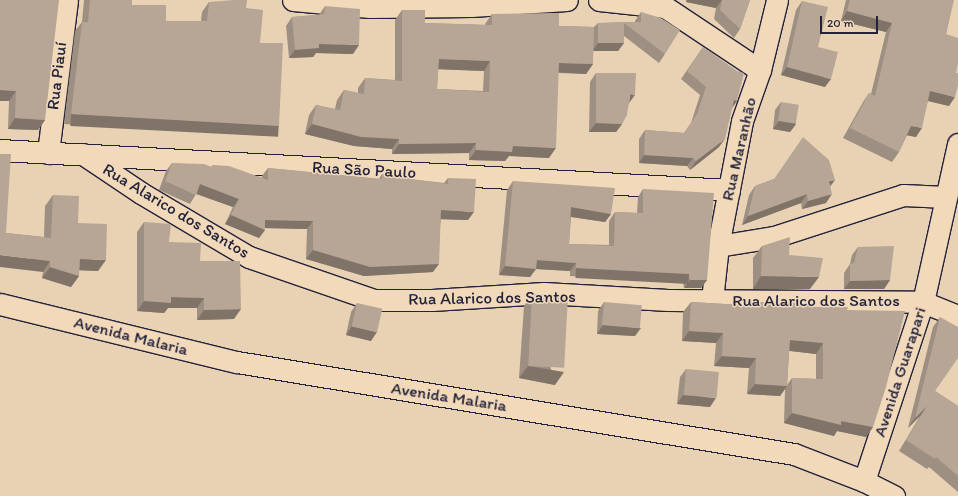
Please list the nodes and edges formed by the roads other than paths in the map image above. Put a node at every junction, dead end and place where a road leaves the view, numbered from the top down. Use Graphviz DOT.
graph roads {
  1 [pos="67,0"];
  2 [pos="293,0"];
  3 [pos="567,0"];
  4 [pos="599,0"];
  5 [pos="777,0"];
  6 [pos="370,4"];
  7 [pos="760,70"];
  8 [pos="958,144"];
  9 [pos="0,150"];
  10 [pos="48,153"];
  11 [pos="84,154"];
  12 [pos="729,190"];
  13 [pos="946,197"];
  14 [pos="718,246"];
  15 [pos="712,300"];
  16 [pos="923,302"];
  17 [pos="0,304"];
  18 [pos="958,316"];
  19 [pos="864,481"];
  20 [pos="894,496"];
  1 -- 10 [label="street, Rua Piauí"];
  2 -- 6 [label="street"];
  3 -- 6 [label="street"];
  4 -- 7 [label="street"];
  5 -- 7 [label="street, Rua Maranhão"];
  7 -- 12 [label="street, Rua Maranhão"];
  8 -- 13 [label="street, Avenida Guarapari"];
  9 -- 10 [label="street, Rua São Paulo"];
  10 -- 11 [label="street, Rua São Paulo"];
  11 -- 12 [label="street, Rua São Paulo"];
  11 -- 15 [label="street, Rua Alarico dos Santos"];
  12 -- 14 [label="street, Rua Maranhão"];
  13 -- 14 [label="street"];
  13 -- 16 [label="street, Avenida Guarapari"];
  14 -- 15 [label="street, Rua Maranhão"];
  15 -- 16 [label="street, Rua Alarico dos Santos"];
  16 -- 18 [label="street, Rua Alarico dos Santos"];
  16 -- 19 [label="street, Avenida Guarapari"];
  17 -- 19 [label="street, Avenida Malaria"];
  19 -- 20 [label="street, Avenida Malaria"];
}
